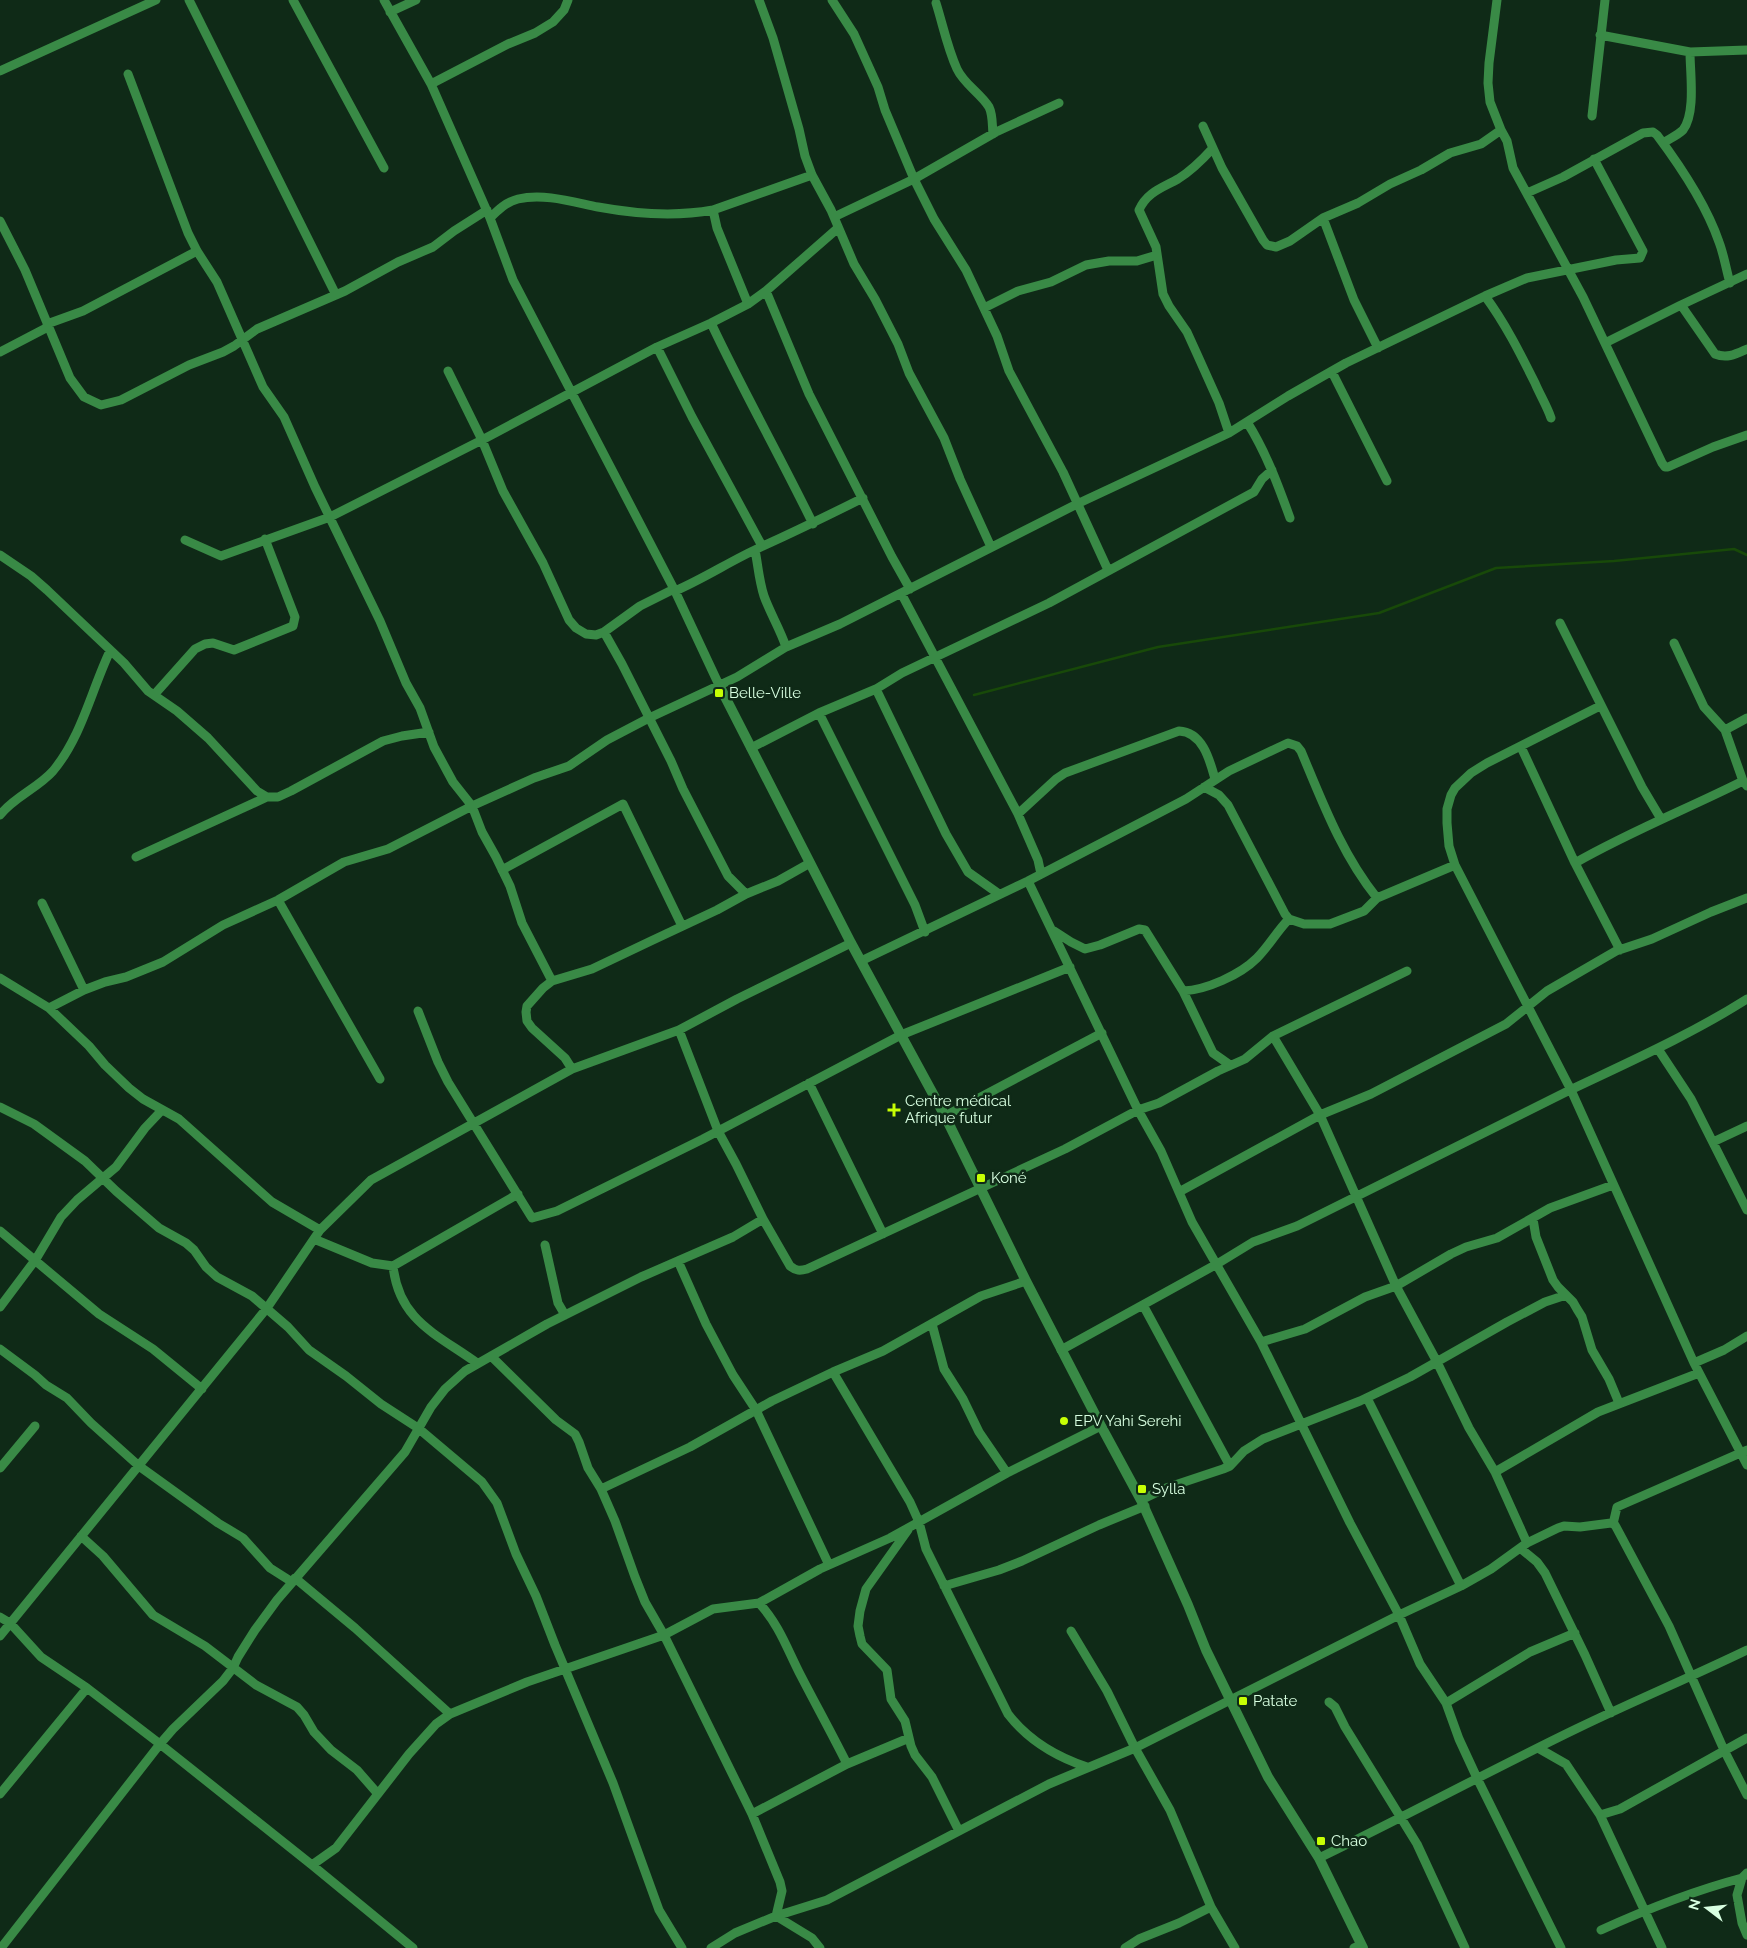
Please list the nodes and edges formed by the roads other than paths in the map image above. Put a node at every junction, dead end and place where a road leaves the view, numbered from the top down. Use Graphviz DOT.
graph roads {
  1 [pos="156,0"];
  2 [pos="189,0"];
  3 [pos="293,0"];
  4 [pos="384,0"];
  5 [pos="416,0"];
  6 [pos="568,0"];
  7 [pos="759,0"];
  8 [pos="832,0"];
  9 [pos="1497,0"];
  10 [pos="1604,0"];
  11 [pos="936,3"];
  12 [pos="390,12"];
  13 [pos="1600,35"];
  14 [pos="1747,50"];
  15 [pos="1690,52"];
  16 [pos="0,70"];
  17 [pos="128,74"];
  18 [pos="431,84"];
  19 [pos="1059,104"];
  20 [pos="1592,116"];
  21 [pos="1203,126"];
  22 [pos="1501,130"];
  23 [pos="992,134"];
  24 [pos="1663,143"];
  25 [pos="1213,148"];
  26 [pos="1594,159"];
  27 [pos="384,168"];
  28 [pos="812,175"];
  29 [pos="914,179"];
  30 [pos="1527,193"];
  31 [pos="713,210"];
  32 [pos="488,214"];
  33 [pos="834,217"];
  34 [pos="1323,218"];
  35 [pos="0,220"];
  36 [pos="838,228"];
  37 [pos="197,250"];
  38 [pos="1157,255"];
  39 [pos="1568,270"];
  40 [pos="1747,274"];
  41 [pos="1730,283"];
  42 [pos="766,291"];
  43 [pos="336,295"];
  44 [pos="1485,296"];
  45 [pos="748,304"];
  46 [pos="1681,305"];
  47 [pos="984,308"];
  48 [pos="711,323"];
  49 [pos="48,325"];
  50 [pos="242,340"];
  51 [pos="1605,343"];
  52 [pos="657,347"];
  53 [pos="2,348"];
  54 [pos="1378,348"];
  55 [pos="1747,349"];
  56 [pos="448,371"];
  57 [pos="1332,372"];
  58 [pos="570,392"];
  59 [pos="1551,418"];
  60 [pos="1246,422"];
  61 [pos="1229,433"];
  62 [pos="1747,435"];
  63 [pos="482,440"];
  64 [pos="1272,470"];
  65 [pos="1387,481"];
  66 [pos="862,498"];
  67 [pos="1077,504"];
  68 [pos="330,517"];
  69 [pos="1290,518"];
  70 [pos="813,524"];
  71 [pos="265,539"];
  72 [pos="185,540"];
  73 [pos="991,547"];
  74 [pos="758,548"];
  75 [pos="0,555"];
  76 [pos="1108,570"];
  77 [pos="675,590"];
  78 [pos="906,591"];
  79 [pos="1560,623"];
  80 [pos="604,632"];
  81 [pos="1674,643"];
  82 [pos="786,646"];
  83 [pos="110,651"];
  84 [pos="934,658"];
  85 [pos="719,685"];
  86 [pos="876,689"];
  87 [pos="154,695"];
  88 [pos="1600,706"];
  89 [pos="819,713"];
  90 [pos="649,718"];
  91 [pos="1747,718"];
  92 [pos="1725,730"];
  93 [pos="429,732"];
  94 [pos="1521,747"];
  95 [pos="752,748"];
  96 [pos="1215,780"];
  97 [pos="1745,784"];
  98 [pos="1204,787"];
  99 [pos="267,796"];
  100 [pos="472,806"];
  101 [pos="1018,814"];
  102 [pos="0,815"];
  103 [pos="1661,819"];
  104 [pos="136,857"];
  105 [pos="810,863"];
  106 [pos="1574,863"];
  107 [pos="1455,865"];
  108 [pos="502,870"];
  109 [pos="1041,874"];
  110 [pos="1028,881"];
  111 [pos="746,894"];
  112 [pos="999,894"];
  113 [pos="1377,898"];
  114 [pos="1747,898"];
  115 [pos="278,900"];
  116 [pos="42,903"];
  117 [pos="1289,919"];
  118 [pos="682,926"];
  119 [pos="1052,930"];
  120 [pos="924,932"];
  121 [pos="851,943"];
  122 [pos="1620,950"];
  123 [pos="861,961"];
  124 [pos="1070,967"];
  125 [pos="1406,971"];
  126 [pos="0,978"];
  127 [pos="552,981"];
  128 [pos="84,990"];
  129 [pos="1183,991"];
  130 [pos="1747,999"];
  131 [pos="1529,1007"];
  132 [pos="49,1008"];
  133 [pos="418,1011"];
  134 [pos="679,1030"];
  135 [pos="1102,1033"];
  136 [pos="901,1035"];
  137 [pos="1273,1036"];
  138 [pos="1658,1049"];
  139 [pos="1230,1065"];
  140 [pos="572,1068"];
  141 [pos="380,1079"];
  142 [pos="809,1083"];
  143 [pos="1571,1090"];
  144 [pos="0,1107"];
  145 [pos="162,1110"];
  146 [pos="1138,1110"];
  147 [pos="1320,1115"];
  148 [pos="945,1116"];
  149 [pos="474,1123"];
  150 [pos="1747,1126"];
  151 [pos="718,1131"];
  152 [pos="1713,1142"];
  153 [pos="104,1179"];
  154 [pos="1613,1184"];
  155 [pos="980,1188"];
  156 [pos="1179,1192"];
  157 [pos="518,1194"];
  158 [pos="1356,1196"];
  159 [pos="1747,1210"];
  160 [pos="763,1219"];
  161 [pos="1533,1219"];
  162 [pos="0,1230"];
  163 [pos="320,1230"];
  164 [pos="883,1234"];
  165 [pos="314,1239"];
  166 [pos="545,1245"];
  167 [pos="36,1259"];
  168 [pos="678,1261"];
  169 [pos="1217,1264"];
  170 [pos="393,1266"];
  171 [pos="1026,1281"];
  172 [pos="1396,1286"];
  173 [pos="1566,1296"];
  174 [pos="1143,1305"];
  175 [pos="0,1307"];
  176 [pos="267,1308"];
  177 [pos="565,1315"];
  178 [pos="932,1324"];
  179 [pos="1747,1336"];
  180 [pos="1260,1342"];
  181 [pos="0,1349"];
  182 [pos="1061,1350"];
  183 [pos="491,1356"];
  184 [pos="1437,1362"];
  185 [pos="477,1363"];
  186 [pos="1694,1363"];
  187 [pos="833,1372"];
  188 [pos="1699,1373"];
  189 [pos="202,1389"];
  190 [pos="1367,1398"];
  191 [pos="1619,1403"];
  192 [pos="756,1410"];
  193 [pos="1299,1424"];
  194 [pos="35,1426"];
  195 [pos="1101,1426"];
  196 [pos="418,1428"];
  197 [pos="1744,1451"];
  198 [pos="1747,1465"];
  199 [pos="139,1466"];
  200 [pos="1230,1466"];
  201 [pos="0,1468"];
  202 [pos="1495,1472"];
  203 [pos="1007,1473"];
  204 [pos="601,1490"];
  205 [pos="1143,1503"];
  206 [pos="914,1524"];
  207 [pos="1613,1524"];
  208 [pos="82,1536"];
  209 [pos="1524,1546"];
  210 [pos="829,1565"];
  211 [pos="294,1580"];
  212 [pos="944,1586"];
  213 [pos="1461,1586"];
  214 [pos="759,1603"];
  215 [pos="1399,1614"];
  216 [pos="0,1617"];
  217 [pos="10,1623"];
  218 [pos="1072,1631"];
  219 [pos="1574,1633"];
  220 [pos="664,1635"];
  221 [pos="0,1636"];
  222 [pos="1747,1650"];
  223 [pos="233,1668"];
  224 [pos="565,1669"];
  225 [pos="1691,1677"];
  226 [pos="87,1688"];
  227 [pos="1231,1700"];
  228 [pos="1329,1702"];
  229 [pos="1446,1703"];
  230 [pos="1611,1713"];
  231 [pos="450,1714"];
  232 [pos="909,1738"];
  233 [pos="1747,1738"];
  234 [pos="160,1744"];
  235 [pos="1135,1748"];
  236 [pos="1538,1748"];
  237 [pos="1724,1750"];
  238 [pos="847,1764"];
  239 [pos="1087,1767"];
  240 [pos="1477,1778"];
  241 [pos="0,1794"];
  242 [pos="378,1794"];
  243 [pos="1747,1796"];
  244 [pos="752,1814"];
  245 [pos="1600,1816"];
  246 [pos="1402,1818"];
  247 [pos="960,1831"];
  248 [pos="1319,1858"];
  249 [pos="312,1865"];
  250 [pos="1744,1876"];
  251 [pos="1211,1907"];
  252 [pos="1644,1910"];
  253 [pos="776,1916"];
  254 [pos="1601,1930"];
  255 [pos="1747,1935"];
  256 [pos="1360,1947"];
  257 [pos="1,1948"];
  258 [pos="413,1948"];
  259 [pos="682,1948"];
  260 [pos="711,1948"];
  261 [pos="820,1948"];
  262 [pos="1125,1948"];
  263 [pos="1235,1948"];
  264 [pos="1465,1948"];
  265 [pos="1561,1948"];
  266 [pos="1662,1948"];
  1 -- 16 [label="street"];
  2 -- 43 [label="street"];
  3 -- 27 [label="street"];
  4 -- 12 [label="street"];
  5 -- 12 [label="street"];
  6 -- 18 [label="street"];
  7 -- 28 [label="street"];
  8 -- 29 [label="street"];
  9 -- 22 [label="street"];
  10 -- 13 [label="street"];
  11 -- 23 [label="street"];
  12 -- 18 [label="street"];
  13 -- 15 [label="street"];
  13 -- 20 [label="street"];
  14 -- 15 [label="street"];
  15 -- 24 [label="street"];
  17 -- 37 [label="street"];
  18 -- 32 [label="street"];
  19 -- 23 [label="street"];
  21 -- 25 [label="street"];
  22 -- 30 [label="street"];
  22 -- 34 [label="street"];
  23 -- 29 [label="street"];
  24 -- 26 [label="street"];
  24 -- 41 [label="street"];
  25 -- 34 [label="street"];
  25 -- 38 [label="street"];
  26 -- 30 [label="street"];
  26 -- 39 [label="street"];
  28 -- 31 [label="street"];
  28 -- 33 [label="street"];
  29 -- 33 [label="street"];
  29 -- 47 [label="street"];
  30 -- 39 [label="street"];
  31 -- 32 [label="street"];
  31 -- 45 [label="street"];
  32 -- 43 [label="street"];
  32 -- 58 [label="street"];
  33 -- 36 [label="street"];
  34 -- 54 [label="street"];
  35 -- 49 [label="street"];
  36 -- 42 [label="street"];
  36 -- 73 [label="street"];
  37 -- 49 [label="street"];
  37 -- 50 [label="street"];
  38 -- 47 [label="street"];
  38 -- 61 [label="street"];
  39 -- 44 [label="street"];
  39 -- 51 [label="street"];
  40 -- 41 [label="street"];
  41 -- 46 [label="street"];
  42 -- 45 [label="street"];
  42 -- 66 [label="street"];
  43 -- 50 [label="street"];
  44 -- 54 [label="street"];
  44 -- 59 [label="street"];
  45 -- 48 [label="street"];
  46 -- 51 [label="street"];
  46 -- 55 [label="street"];
  47 -- 67 [label="street"];
  48 -- 52 [label="street"];
  48 -- 70 [label="street"];
  49 -- 50 [label="street"];
  49 -- 53 [label="street"];
  50 -- 68 [label="street"];
  51 -- 62 [label="street"];
  52 -- 58 [label="street"];
  52 -- 74 [label="street"];
  54 -- 57 [label="street"];
  56 -- 63 [label="street"];
  57 -- 60 [label="street"];
  57 -- 65 [label="street"];
  58 -- 63 [label="street"];
  58 -- 77 [label="street"];
  60 -- 61 [label="street"];
  60 -- 64 [label="street"];
  61 -- 67 [label="street"];
  63 -- 68 [label="street"];
  63 -- 80 [label="street"];
  64 -- 69 [label="street"];
  64 -- 76 [label="street"];
  66 -- 70 [label="street"];
  66 -- 78 [label="street"];
  67 -- 73 [label="street"];
  67 -- 76 [label="street"];
  68 -- 71 [label="street"];
  68 -- 93 [label="street"];
  70 -- 74 [label="street"];
  71 -- 72 [label="street"];
  71 -- 87 [label="street"];
  73 -- 78 [label="street"];
  74 -- 77 [label="street"];
  74 -- 82 [label="street"];
  75 -- 83 [label="street"];
  76 -- 84 [label="street"];
  77 -- 80 [label="street"];
  77 -- 85 [label="street"];
  78 -- 82 [label="street"];
  78 -- 84 [label="street"];
  79 -- 88 [label="street"];
  80 -- 90 [label="street"];
  81 -- 92 [label="street"];
  82 -- 85 [label="street"];
  83 -- 87 [label="street"];
  83 -- 102 [label="street"];
  84 -- 86 [label="street"];
  84 -- 101 [label="street"];
  85 -- 90 [label="street"];
  85 -- 95 [label="street"];
  86 -- 89 [label="street"];
  86 -- 112 [label="street"];
  87 -- 99 [label="street"];
  88 -- 94 [label="street"];
  88 -- 103 [label="street"];
  89 -- 95 [label="street"];
  89 -- 120 [label="street"];
  90 -- 100 [label="street"];
  90 -- 111 [label="street"];
  91 -- 92 [label="street"];
  92 -- 97 [label="street"];
  93 -- 99 [label="street"];
  93 -- 100 [label="street"];
  94 -- 106 [label="street"];
  94 -- 107 [label="street"];
  95 -- 105 [label="street"];
  96 -- 98 [label="street"];
  96 -- 101 [label="street"];
  96 -- 113 [label="street"];
  97 -- 103 [label="street"];
  98 -- 109 [label="street"];
  98 -- 117 [label="street"];
  99 -- 104 [label="street"];
  100 -- 108 [label="street"];
  100 -- 115 [label="street"];
  101 -- 109 [label="street"];
  103 -- 106 [label="street"];
  105 -- 111 [label="street"];
  105 -- 121 [label="street"];
  106 -- 122 [label="street"];
  107 -- 113 [label="street"];
  107 -- 131 [label="street"];
  108 -- 118 [label="street"];
  108 -- 127 [label="street"];
  109 -- 110 [label="street"];
  110 -- 112 [label="street"];
  110 -- 119 [label="street"];
  111 -- 118 [label="street"];
  112 -- 120 [label="street"];
  113 -- 117 [label="street"];
  114 -- 122 [label="street"];
  115 -- 128 [label="street"];
  115 -- 141 [label="street"];
  116 -- 128 [label="street"];
  117 -- 129 [label="street"];
  118 -- 127 [label="street"];
  119 -- 124 [label="street"];
  119 -- 129 [label="street"];
  120 -- 123 [label="street"];
  121 -- 123 [label="street"];
  121 -- 134 [label="street"];
  122 -- 131 [label="street"];
  123 -- 136 [label="street"];
  124 -- 135 [label="street"];
  124 -- 136 [label="street"];
  125 -- 137 [label="street"];
  126 -- 132 [label="street"];
  127 -- 140 [label="street"];
  128 -- 132 [label="street"];
  129 -- 139 [label="street"];
  130 -- 138 [label="street"];
  131 -- 143 [label="street"];
  131 -- 147 [label="street"];
  132 -- 145 [label="street"];
  133 -- 149 [label="street"];
  134 -- 140 [label="street"];
  134 -- 151 [label="street"];
  135 -- 146 [label="street"];
  135 -- 148 [label="street"];
  136 -- 142 [label="street"];
  136 -- 148 [label="street"];
  137 -- 139 [label="street"];
  137 -- 147 [label="street"];
  138 -- 143 [label="street"];
  138 -- 152 [label="street"];
  139 -- 146 [label="street"];
  140 -- 149 [label="street"];
  142 -- 151 [label="street"];
  142 -- 164 [label="street"];
  143 -- 154 [label="street"];
  143 -- 158 [label="street"];
  144 -- 153 [label="street"];
  145 -- 153 [label="street"];
  145 -- 163 [label="street"];
  146 -- 155 [label="street"];
  146 -- 156 [label="street"];
  147 -- 156 [label="street"];
  147 -- 158 [label="street"];
  148 -- 155 [label="street"];
  149 -- 157 [label="street"];
  149 -- 163 [label="street"];
  150 -- 152 [label="street"];
  151 -- 157 [label="street"];
  151 -- 160 [label="street"];
  152 -- 159 [label="street"];
  153 -- 167 [label="street"];
  153 -- 176 [label="street"];
  154 -- 161 [label="street"];
  154 -- 186 [label="street"];
  155 -- 164 [label="street"];
  155 -- 171 [label="street"];
  156 -- 169 [label="street"];
  157 -- 170 [label="street"];
  158 -- 169 [label="street"];
  158 -- 172 [label="street"];
  160 -- 164 [label="street"];
  160 -- 168 [label="street"];
  161 -- 172 [label="street"];
  161 -- 173 [label="street"];
  162 -- 167 [label="street"];
  163 -- 165 [label="street"];
  165 -- 170 [label="street"];
  165 -- 176 [label="street"];
  166 -- 177 [label="street"];
  167 -- 175 [label="street"];
  167 -- 189 [label="street"];
  168 -- 177 [label="street"];
  168 -- 192 [label="street"];
  169 -- 174 [label="street"];
  169 -- 180 [label="street"];
  170 -- 185 [label="street"];
  171 -- 178 [label="street"];
  171 -- 182 [label="street"];
  172 -- 180 [label="street"];
  172 -- 184 [label="street"];
  173 -- 184 [label="street"];
  173 -- 191 [label="street"];
  174 -- 182 [label="street"];
  174 -- 200 [label="street"];
  176 -- 189 [label="street"];
  176 -- 196 [label="street"];
  177 -- 183 [label="street"];
  178 -- 187 [label="street"];
  178 -- 203 [label="street"];
  179 -- 186 [label="street"];
  180 -- 193 [label="street"];
  181 -- 199 [label="street"];
  182 -- 195 [label="street"];
  183 -- 185 [label="street"];
  183 -- 204 [label="street"];
  184 -- 190 [label="street"];
  184 -- 202 [label="street"];
  185 -- 196 [label="street"];
  186 -- 188 [label="street"];
  187 -- 192 [label="street"];
  187 -- 206 [label="street"];
  188 -- 191 [label="street"];
  188 -- 197 [label="street"];
  189 -- 199 [label="street"];
  190 -- 193 [label="street"];
  190 -- 213 [label="street"];
  191 -- 202 [label="street"];
  192 -- 204 [label="street"];
  192 -- 210 [label="street"];
  193 -- 200 [label="street"];
  193 -- 215 [label="street"];
  194 -- 201 [label="street"];
  195 -- 203 [label="street"];
  195 -- 205 [label="street"];
  196 -- 211 [label="street"];
  196 -- 224 [label="street"];
  197 -- 198 [label="street"];
  197 -- 207 [label="street"];
  199 -- 208 [label="street"];
  199 -- 211 [label="street"];
  200 -- 205 [label="street"];
  202 -- 209 [label="street"];
  203 -- 206 [label="street"];
  204 -- 220 [label="street"];
  205 -- 212 [label="street"];
  205 -- 227 [label="street"];
  206 -- 210 [label="street"];
  206 -- 212 [label="street"];
  206 -- 232 [label="street"];
  207 -- 209 [label="street"];
  207 -- 225 [label="street"];
  208 -- 217 [label="street"];
  208 -- 223 [label="street"];
  209 -- 213 [label="street"];
  209 -- 219 [label="street"];
  210 -- 214 [label="street"];
  211 -- 223 [label="street"];
  211 -- 231 [label="street"];
  212 -- 239 [label="street"];
  213 -- 215 [label="street"];
  214 -- 220 [label="street"];
  214 -- 238 [label="street"];
  215 -- 227 [label="street"];
  215 -- 229 [label="street"];
  216 -- 217 [label="street"];
  217 -- 221 [label="street"];
  217 -- 226 [label="street"];
  218 -- 235 [label="street"];
  219 -- 229 [label="street"];
  219 -- 230 [label="street"];
  220 -- 224 [label="street"];
  220 -- 244 [label="street"];
  222 -- 225 [label="street"];
  223 -- 234 [label="street"];
  223 -- 242 [label="street"];
  224 -- 231 [label="street"];
  224 -- 259 [label="street"];
  225 -- 230 [label="street"];
  225 -- 237 [label="street"];
  226 -- 234 [label="street"];
  226 -- 241 [label="street"];
  227 -- 235 [label="street"];
  227 -- 248 [label="street"];
  228 -- 246 [label="street"];
  229 -- 240 [label="street"];
  230 -- 236 [label="street"];
  231 -- 242 [label="street"];
  232 -- 238 [label="street"];
  232 -- 247 [label="street"];
  233 -- 237 [label="street"];
  234 -- 249 [label="street"];
  234 -- 257 [label="street"];
  235 -- 239 [label="street"];
  235 -- 251 [label="street"];
  236 -- 240 [label="street"];
  236 -- 245 [label="street"];
  237 -- 243 [label="street"];
  237 -- 245 [label="street"];
  238 -- 244 [label="street"];
  239 -- 247 [label="street"];
  240 -- 246 [label="street"];
  240 -- 265 [label="street"];
  242 -- 249 [label="street"];
  244 -- 253 [label="street"];
  245 -- 252 [label="street"];
  246 -- 248 [label="street"];
  246 -- 264 [label="street"];
  247 -- 253 [label="street"];
  248 -- 256 [label="street"];
  249 -- 258 [label="street"];
  250 -- 252 [label="street"];
  250 -- 255 [label="street"];
  251 -- 262 [label="street"];
  251 -- 263 [label="street"];
  252 -- 254 [label="street"];
  252 -- 266 [label="street"];
  253 -- 260 [label="street"];
  253 -- 261 [label="street"];
}
